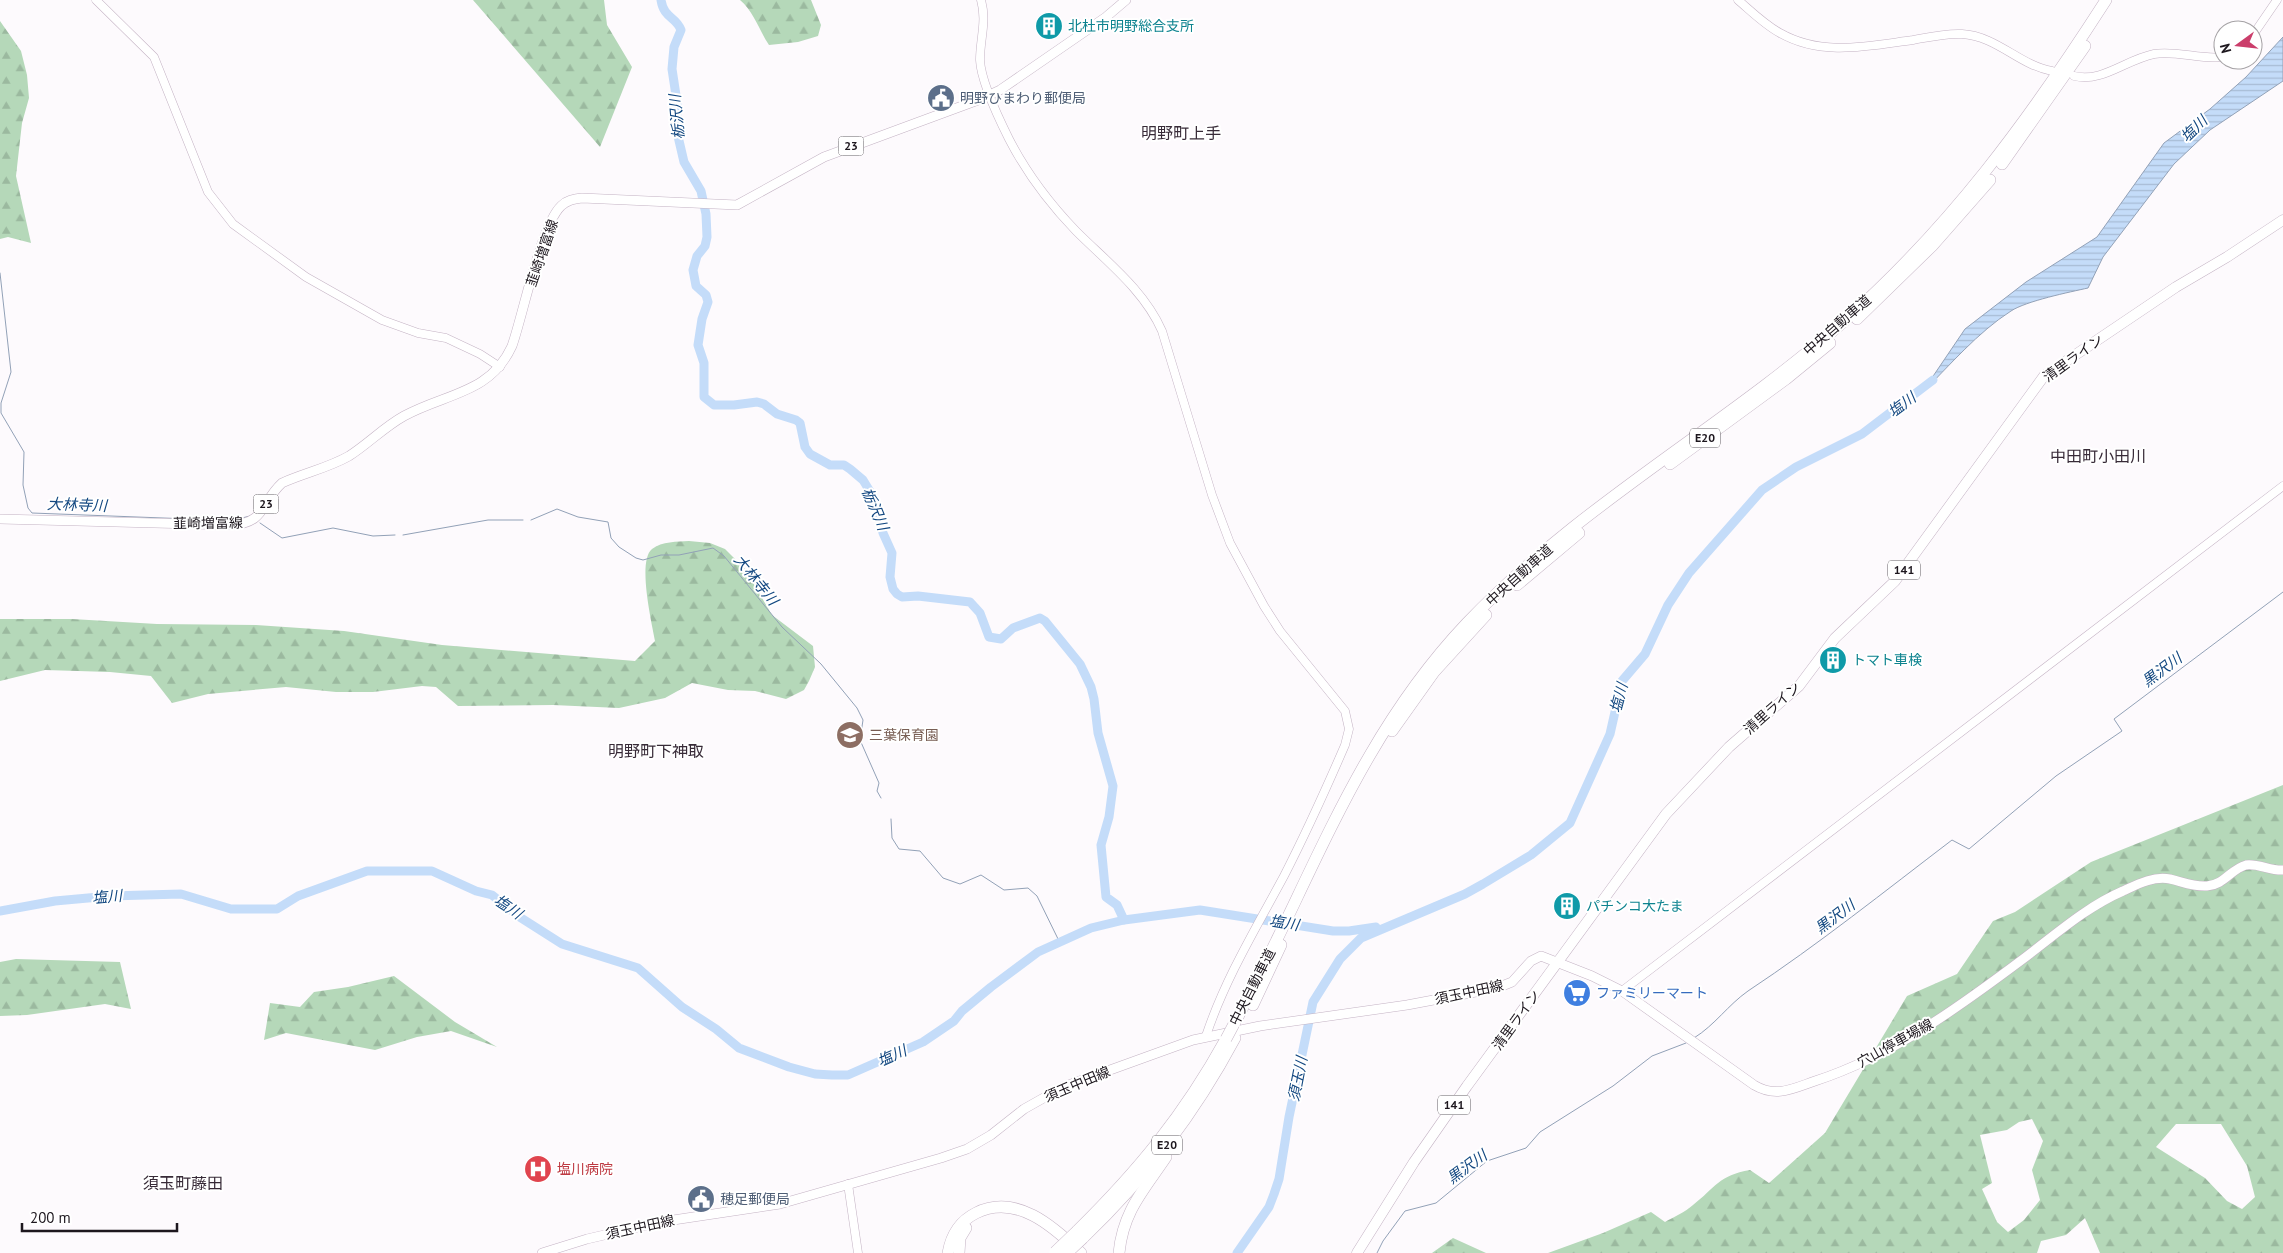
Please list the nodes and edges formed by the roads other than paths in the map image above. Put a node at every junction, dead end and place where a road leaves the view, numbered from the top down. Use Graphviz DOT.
graph roads {
  1 [pos="96,0"];
  2 [pos="982,0"];
  3 [pos="1126,0"];
  4 [pos="1738,0"];
  5 [pos="2106,0"];
  6 [pos="2115,0"];
  7 [pos="2277,0"];
  8 [pos="2263,20"];
  9 [pos="2213,57"];
  10 [pos="2052,71"];
  11 [pos="2074,76"];
  12 [pos="990,95"];
  13 [pos="2283,220"];
  14 [pos="500,367"];
  15 [pos="2283,486"];
  16 [pos="0,519"];
  17 [pos="2283,870"];
  18 [pos="1307,883"];
  19 [pos="1558,963"];
  20 [pos="1622,991"];
  21 [pos="1206,1036"];
  22 [pos="1230,1039"];
  23 [pos="1219,1068"];
  24 [pos="848,1184"];
  25 [pos="1080,1235"];
  26 [pos="542,1253"];
  27 [pos="858,1253"];
  28 [pos="948,1253"];
  29 [pos="959,1253"];
  30 [pos="1055,1253"];
  31 [pos="1066,1253"];
  32 [pos="1073,1253"];
  33 [pos="1080,1253"];
  34 [pos="1119,1253"];
  35 [pos="1358,1253"];
  1 -- 14 [label="street"];
  2 -- 12 [label="street"];
  3 -- 12 [label="main road, 韮崎増富線 / 23"];
  4 -- 10 [label="street"];
  5 -- 18 [label="highway, 中央自動車道 / E20"];
  6 -- 18 [label="highway, 中央自動車道 / E20"];
  7 -- 8 [label="street"];
  9 -- 11 [label="street"];
  12 -- 14 [label="main road, 韮崎増富線 / 23"];
  12 -- 21 [label="street"];
  13 -- 19 [label="highway, 清里ライン / 141"];
  14 -- 16 [label="main road, 韮崎増富線 / 23"];
  15 -- 20 [label="street"];
  17 -- 20 [label="main road, 穴山停車場線"];
  18 -- 22 [label="highway, 中央自動車道 / E20"];
  19 -- 20 [label="main road, 穴山停車場線"];
  19 -- 21 [label="main road, 須玉中田線"];
  19 -- 35 [label="highway, 清里ライン / 141"];
  21 -- 24 [label="main road, 須玉中田線"];
  22 -- 23 [label="highway, 中央自動車道 / E20"];
  22 -- 25 [label="highway, 中央自動車道 / E20"];
  23 -- 25 [label="highway, 中央自動車道 / E20"];
  23 -- 34 [label="highway"];
  24 -- 26 [label="main road, 須玉中田線"];
  24 -- 27 [label="street"];
  25 -- 30 [label="highway, 中央自動車道 / E20, bridge"];
  25 -- 31 [label="highway, 中央自動車道 / E20, bridge"];
  28 -- 33 [label="highway"];
  29 -- 32 [label="highway"];
}
